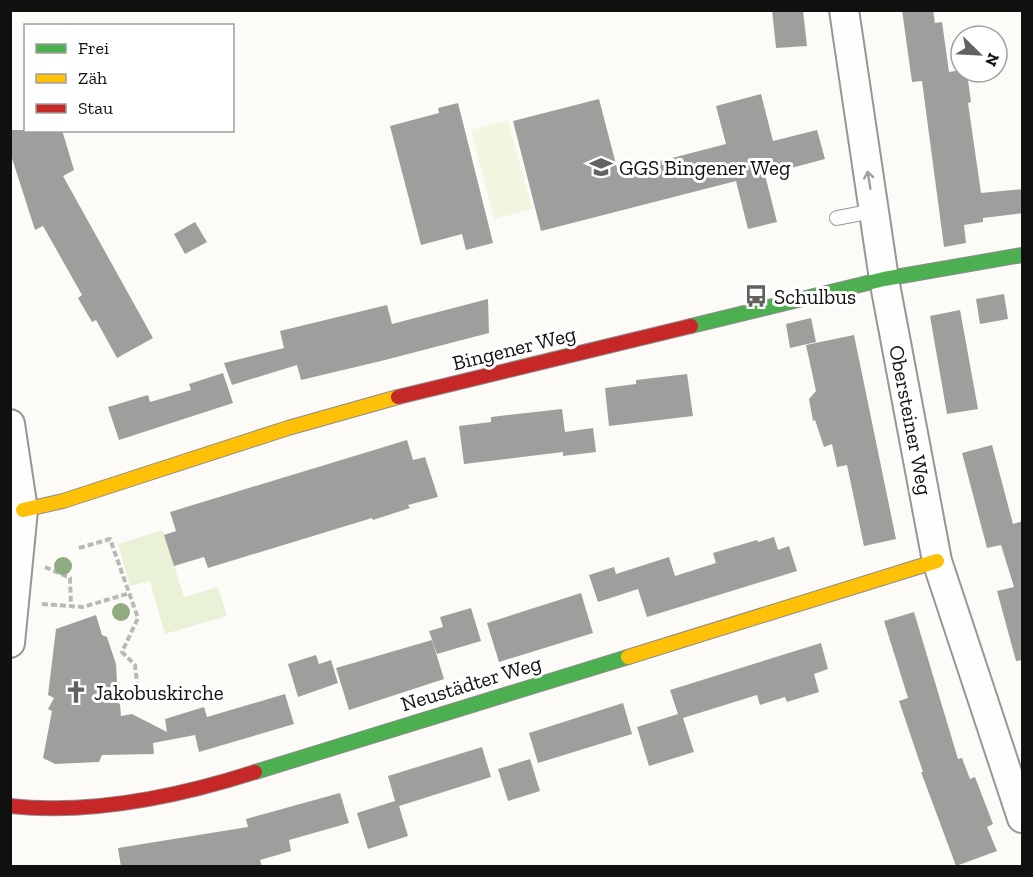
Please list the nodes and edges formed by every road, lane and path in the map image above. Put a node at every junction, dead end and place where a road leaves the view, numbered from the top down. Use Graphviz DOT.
graph roads {
  1 [pos="844,10"];
  2 [pos="873,211"];
  3 [pos="837,218"];
  4 [pos="1023,255"];
  5 [pos="884,279"];
  6 [pos="10,424"];
  7 [pos="23,510"];
  8 [pos="79,548"];
  9 [pos="937,561"];
  10 [pos="43,566"];
  11 [pos="129,593"];
  12 [pos="44,604"];
  13 [pos="71,606"];
  14 [pos="10,643"];
  15 [pos="140,700"];
  16 [pos="10,806"];
  17 [pos="1023,818"];
  2 -- 1 [label="street, Obersteiner Weg, one-way"];
  2 -- 3 [label="lane"];
  2 -- 5 [label="street, Obersteiner Weg"];
  4 -- 5 [label="street, Bingener Weg"];
  5 -- 7 [label="street, Bingener Weg"];
  5 -- 9 [label="street, Obersteiner Weg"];
  6 -- 7 [label="street"];
  7 -- 14 [label="street"];
  8 -- 11 [label="path"];
  9 -- 16 [label="street, Neustädter Weg"];
  9 -- 17 [label="street, Obersteiner Weg"];
  10 -- 13 [label="path"];
  11 -- 13 [label="path"];
  11 -- 15 [label="path"];
  12 -- 13 [label="path"];
}
